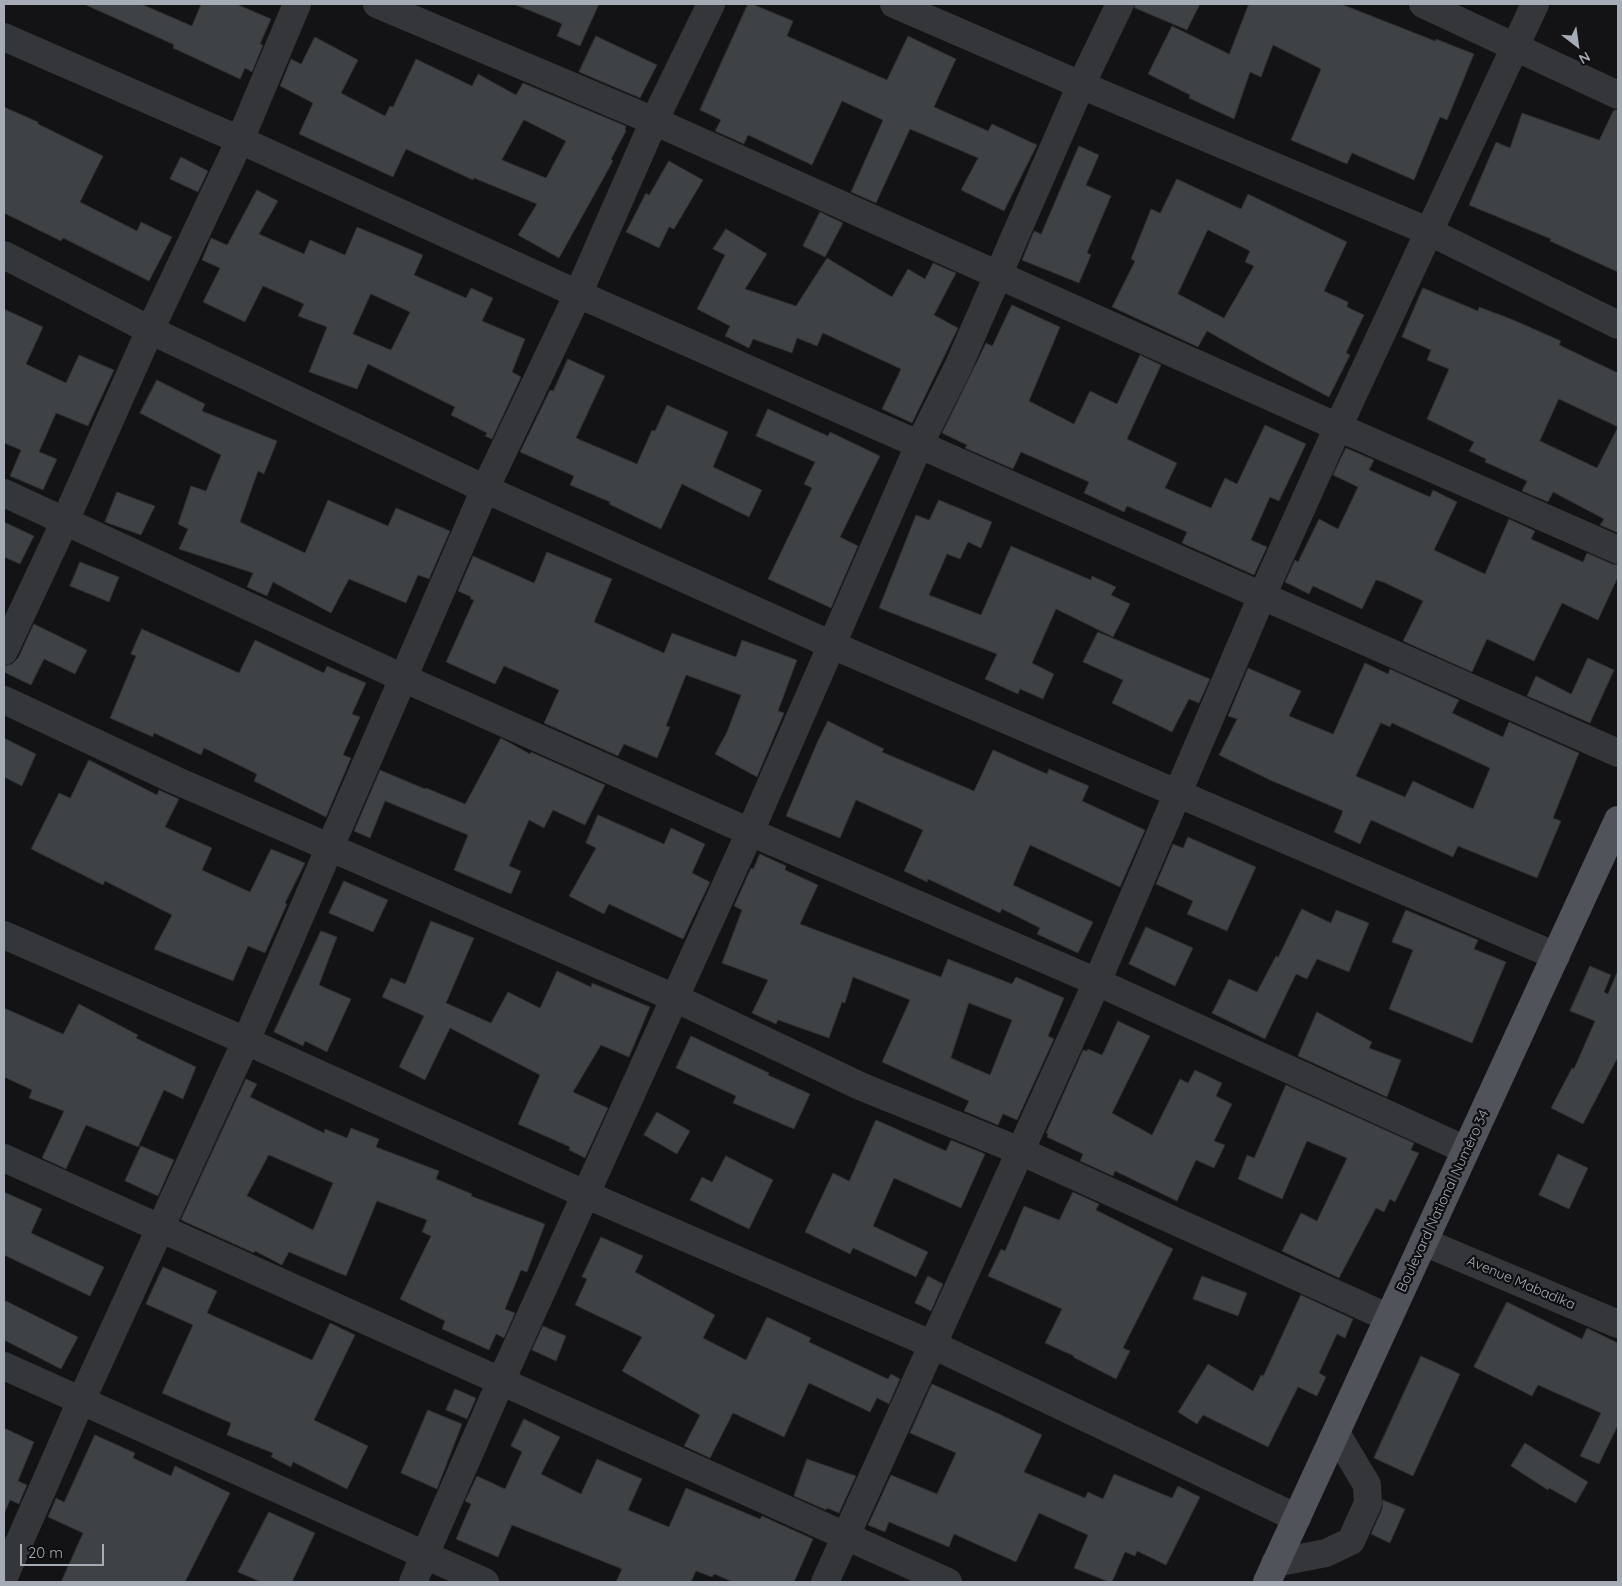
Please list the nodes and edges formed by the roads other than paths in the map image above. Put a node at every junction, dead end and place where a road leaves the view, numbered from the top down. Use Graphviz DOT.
graph roads {
  1 [pos="297,4"];
  2 [pos="377,4"];
  3 [pos="710,4"];
  4 [pos="894,4"];
  5 [pos="1120,4"];
  6 [pos="1423,4"];
  7 [pos="1535,4"];
  8 [pos="4,37"];
  9 [pos="1516,48"];
  10 [pos="1081,85"];
  11 [pos="1618,95"];
  12 [pos="654,122"];
  13 [pos="240,140"];
  14 [pos="1430,232"];
  15 [pos="4,255"];
  16 [pos="997,276"];
  17 [pos="578,294"];
  18 [pos="1618,325"];
  19 [pos="150,330"];
  20 [pos="1338,427"];
  21 [pos="919,445"];
  22 [pos="485,489"];
  23 [pos="4,494"];
  24 [pos="65,521"];
  25 [pos="1618,550"];
  26 [pos="1262,596"];
  27 [pos="832,645"];
  28 [pos="4,651"];
  29 [pos="403,678"];
  30 [pos="4,700"];
  31 [pos="1618,753"];
  32 [pos="1178,793"];
  33 [pos="1618,820"];
  34 [pos="750,832"];
  35 [pos="330,847"];
  36 [pos="4,935"];
  37 [pos="1556,956"];
  38 [pos="1097,982"];
  39 [pos="675,998"];
  40 [pos="246,1041"];
  41 [pos="1466,1150"];
  42 [pos="1020,1151"];
  43 [pos="4,1158"];
  44 [pos="587,1195"];
  45 [pos="160,1228"];
  46 [pos="1424,1242"];
  47 [pos="1389,1318"];
  48 [pos="1618,1324"];
  49 [pos="932,1344"];
  50 [pos="4,1366"];
  51 [pos="502,1382"];
  52 [pos="81,1401"];
  53 [pos="1336,1433"];
  54 [pos="1296,1518"];
  55 [pos="846,1537"];
  56 [pos="425,1556"];
  57 [pos="1271,1573"];
  58 [pos="4,1577"];
  59 [pos="413,1582"];
  60 [pos="485,1582"];
  61 [pos="825,1582"];
  62 [pos="948,1582"];
  1 -- 13 [label="street"];
  2 -- 12 [label="street"];
  3 -- 12 [label="street"];
  4 -- 10 [label="street"];
  5 -- 10 [label="street"];
  6 -- 9 [label="street"];
  7 -- 9 [label="street"];
  8 -- 13 [label="street"];
  9 -- 11 [label="street"];
  9 -- 14 [label="street"];
  10 -- 14 [label="street"];
  10 -- 16 [label="street"];
  12 -- 16 [label="street"];
  12 -- 17 [label="street"];
  13 -- 17 [label="street"];
  13 -- 19 [label="street"];
  14 -- 18 [label="street"];
  14 -- 20 [label="street"];
  15 -- 19 [label="street"];
  16 -- 20 [label="street"];
  16 -- 21 [label="street"];
  17 -- 21 [label="street"];
  17 -- 22 [label="street"];
  19 -- 22 [label="street"];
  19 -- 24 [label="street"];
  20 -- 25 [label="street"];
  20 -- 26 [label="street"];
  21 -- 26 [label="street"];
  21 -- 27 [label="street"];
  22 -- 27 [label="street"];
  22 -- 29 [label="street"];
  23 -- 24 [label="street"];
  24 -- 28 [label="street"];
  24 -- 29 [label="street"];
  26 -- 31 [label="street"];
  26 -- 32 [label="street"];
  27 -- 32 [label="street"];
  27 -- 34 [label="street"];
  29 -- 34 [label="street"];
  29 -- 35 [label="street"];
  30 -- 35 [label="street"];
  32 -- 37 [label="street"];
  32 -- 38 [label="street"];
  33 -- 37 [label="main road, Boulevard National Numéro 34"];
  34 -- 38 [label="street"];
  34 -- 39 [label="street"];
  35 -- 39 [label="street"];
  35 -- 40 [label="street"];
  36 -- 40 [label="street"];
  37 -- 41 [label="main road, Boulevard National Numéro 34"];
  38 -- 41 [label="street"];
  38 -- 42 [label="street"];
  39 -- 42 [label="street"];
  39 -- 44 [label="street"];
  40 -- 44 [label="street"];
  40 -- 45 [label="street"];
  41 -- 46 [label="main road, Boulevard National Numéro 34"];
  42 -- 47 [label="street"];
  42 -- 49 [label="street"];
  43 -- 45 [label="street"];
  44 -- 49 [label="street"];
  44 -- 51 [label="street"];
  45 -- 51 [label="street"];
  45 -- 52 [label="street"];
  46 -- 47 [label="main road, Boulevard National Numéro 34"];
  46 -- 48 [label="street, Avenue Mabadika"];
  47 -- 53 [label="main road, Boulevard National Numéro 34"];
  49 -- 54 [label="street"];
  49 -- 55 [label="street"];
  50 -- 52 [label="street"];
  51 -- 55 [label="street"];
  51 -- 56 [label="street"];
  52 -- 56 [label="street"];
  52 -- 58 [label="street"];
  53 -- 54 [label="main road, Boulevard National Numéro 34"];
  53 -- 57 [label="street"];
  54 -- 57 [label="main road, Boulevard National Numéro 34"];
  55 -- 61 [label="street"];
  55 -- 62 [label="street"];
  56 -- 59 [label="street"];
  56 -- 60 [label="street"];
}
